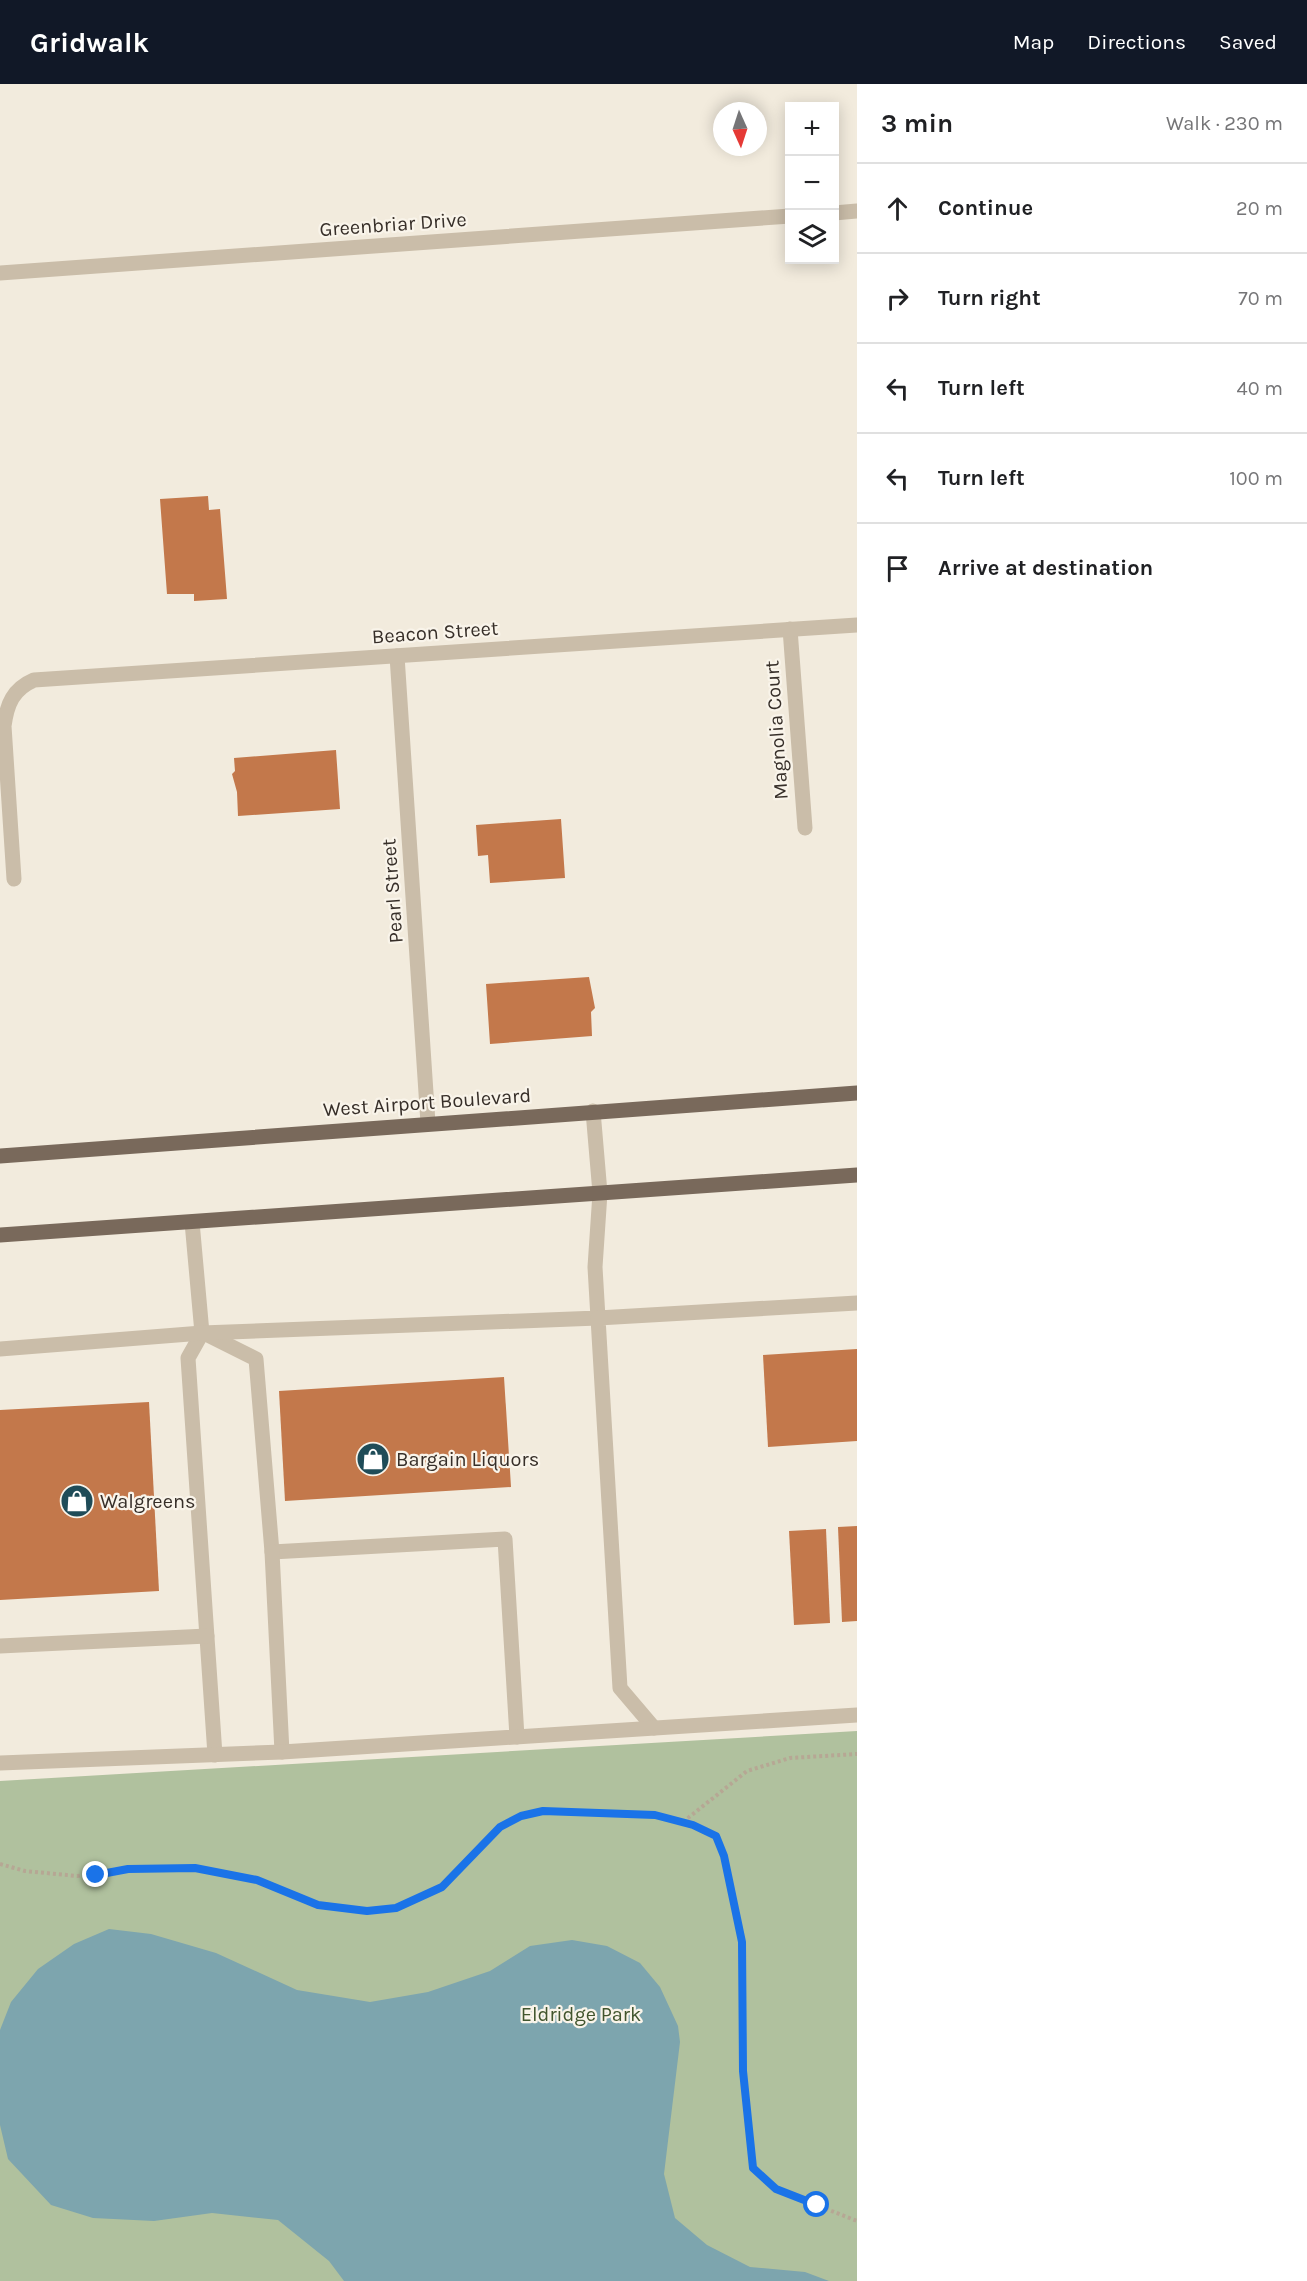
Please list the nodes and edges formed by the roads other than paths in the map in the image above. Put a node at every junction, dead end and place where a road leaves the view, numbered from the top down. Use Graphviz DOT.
graph roads {
  1 [pos="857,212"];
  2 [pos="839,213"];
  3 [pos="785,216"];
  4 [pos="0,273"];
  5 [pos="857,625"];
  6 [pos="790,629"];
  7 [pos="397,656"];
  8 [pos="805,828"];
  9 [pos="14,879"];
  10 [pos="857,1093"];
  11 [pos="593,1111"];
  12 [pos="428,1123"];
  13 [pos="0,1156"];
  14 [pos="857,1174"];
  15 [pos="600,1193"];
  16 [pos="192,1221"];
  17 [pos="0,1235"];
  18 [pos="857,1303"];
  19 [pos="598,1318"];
  20 [pos="202,1333"];
  21 [pos="0,1349"];
  22 [pos="272,1552"];
  23 [pos="207,1636"];
  24 [pos="0,1646"];
  25 [pos="857,1715"];
  26 [pos="654,1728"];
  27 [pos="517,1737"];
  28 [pos="282,1752"];
  29 [pos="215,1755"];
  30 [pos="0,1763"];
  1 -- 2 [label="street"];
  3 -- 4 [label="street, Greenbriar Drive"];
  5 -- 6 [label="street, Beacon Street"];
  6 -- 7 [label="street, Beacon Street"];
  6 -- 8 [label="street, Magnolia Court"];
  7 -- 9 [label="street, Beacon Street"];
  7 -- 12 [label="street, Pearl Street"];
  10 -- 11 [label="main road, West Airport Boulevard"];
  11 -- 12 [label="main road, West Airport Boulevard"];
  11 -- 15 [label="street"];
  12 -- 13 [label="main road, West Airport Boulevard"];
  14 -- 15 [label="main road"];
  15 -- 16 [label="main road"];
  15 -- 19 [label="street"];
  16 -- 17 [label="main road"];
  16 -- 20 [label="street"];
  18 -- 19 [label="street"];
  19 -- 20 [label="street"];
  19 -- 26 [label="street"];
  20 -- 21 [label="street"];
  20 -- 22 [label="street"];
  20 -- 23 [label="street"];
  22 -- 27 [label="street"];
  22 -- 28 [label="street"];
  23 -- 24 [label="street"];
  23 -- 29 [label="street"];
  25 -- 26 [label="street"];
  26 -- 27 [label="street"];
  27 -- 28 [label="street"];
  28 -- 29 [label="street"];
  29 -- 30 [label="street"];
}
